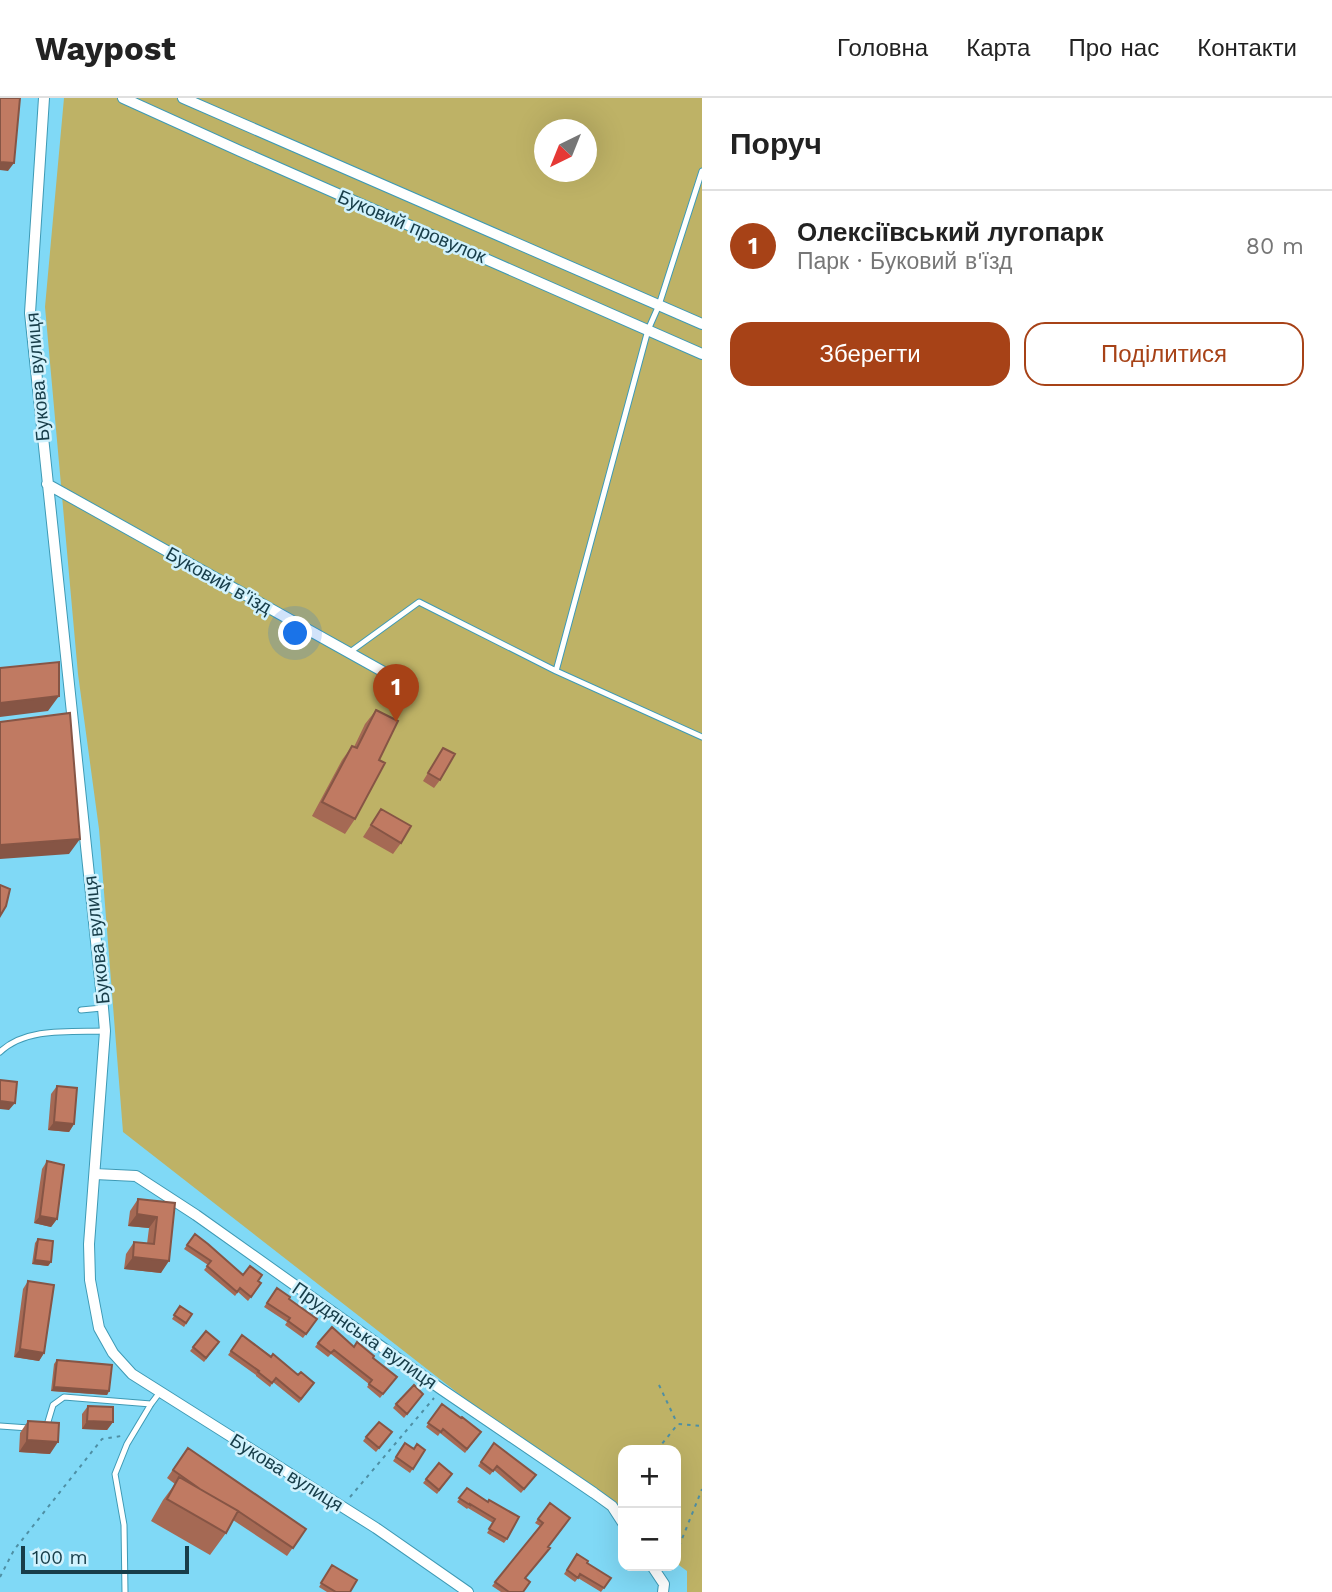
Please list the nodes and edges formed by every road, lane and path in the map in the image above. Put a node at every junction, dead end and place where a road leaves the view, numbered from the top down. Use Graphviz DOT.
graph roads {
  1 [pos="44,98"];
  2 [pos="122,98"];
  3 [pos="183,98"];
  4 [pos="702,171"];
  5 [pos="659,305"];
  6 [pos="702,324"];
  7 [pos="649,330"];
  8 [pos="702,354"];
  9 [pos="47,484"];
  10 [pos="349,653"];
  11 [pos="556,671"];
  12 [pos="391,676"];
  13 [pos="702,737"];
  14 [pos="103,1008"];
  15 [pos="81,1010"];
  16 [pos="105,1031"];
  17 [pos="0,1052"];
  18 [pos="95,1174"];
  19 [pos="659,1385"];
  20 [pos="441,1389"];
  21 [pos="159,1392"];
  22 [pos="150,1404"];
  23 [pos="678,1424"];
  24 [pos="0,1426"];
  25 [pos="702,1426"];
  26 [pos="133,1434"];
  27 [pos="661,1445"];
  28 [pos="702,1489"];
  29 [pos="342,1506"];
  30 [pos="618,1515"];
  31 [pos="681,1542"];
  32 [pos="655,1571"];
  33 [pos="0,1577"];
  34 [pos="125,1592"];
  35 [pos="468,1592"];
  36 [pos="663,1592"];
  1 -- 9 [label="street, Букова вулиця"];
  2 -- 7 [label="street, Буковий провулок"];
  3 -- 5 [label="street, Буковий провулок"];
  4 -- 5 [label="lane"];
  5 -- 6 [label="street, Буковий провулок"];
  5 -- 7 [label="lane"];
  7 -- 8 [label="street, Буковий провулок"];
  7 -- 11 [label="lane"];
  9 -- 10 [label="street, Буковий в'їзд"];
  9 -- 14 [label="street, Букова вулиця"];
  10 -- 11 [label="lane"];
  10 -- 12 [label="street, Буковий в'їзд"];
  11 -- 13 [label="lane"];
  14 -- 15 [label="lane"];
  14 -- 16 [label="street, Букова вулиця"];
  16 -- 17 [label="lane"];
  16 -- 18 [label="street, Букова вулиця"];
  18 -- 20 [label="street, Прудянська вулиця"];
  18 -- 21 [label="street, Букова вулиця"];
  19 -- 23 [label="path"];
  20 -- 29 [label="path"];
  20 -- 30 [label="street, Прудянська вулиця"];
  21 -- 22 [label="lane"];
  21 -- 29 [label="street, Букова вулиця"];
  22 -- 24 [label="lane"];
  22 -- 26 [label="lane"];
  23 -- 25 [label="path"];
  23 -- 27 [label="path"];
  26 -- 33 [label="path"];
  26 -- 34 [label="lane"];
  28 -- 31 [label="path"];
  29 -- 35 [label="street, Букова вулиця"];
  32 -- 36 [label="street"];
}
